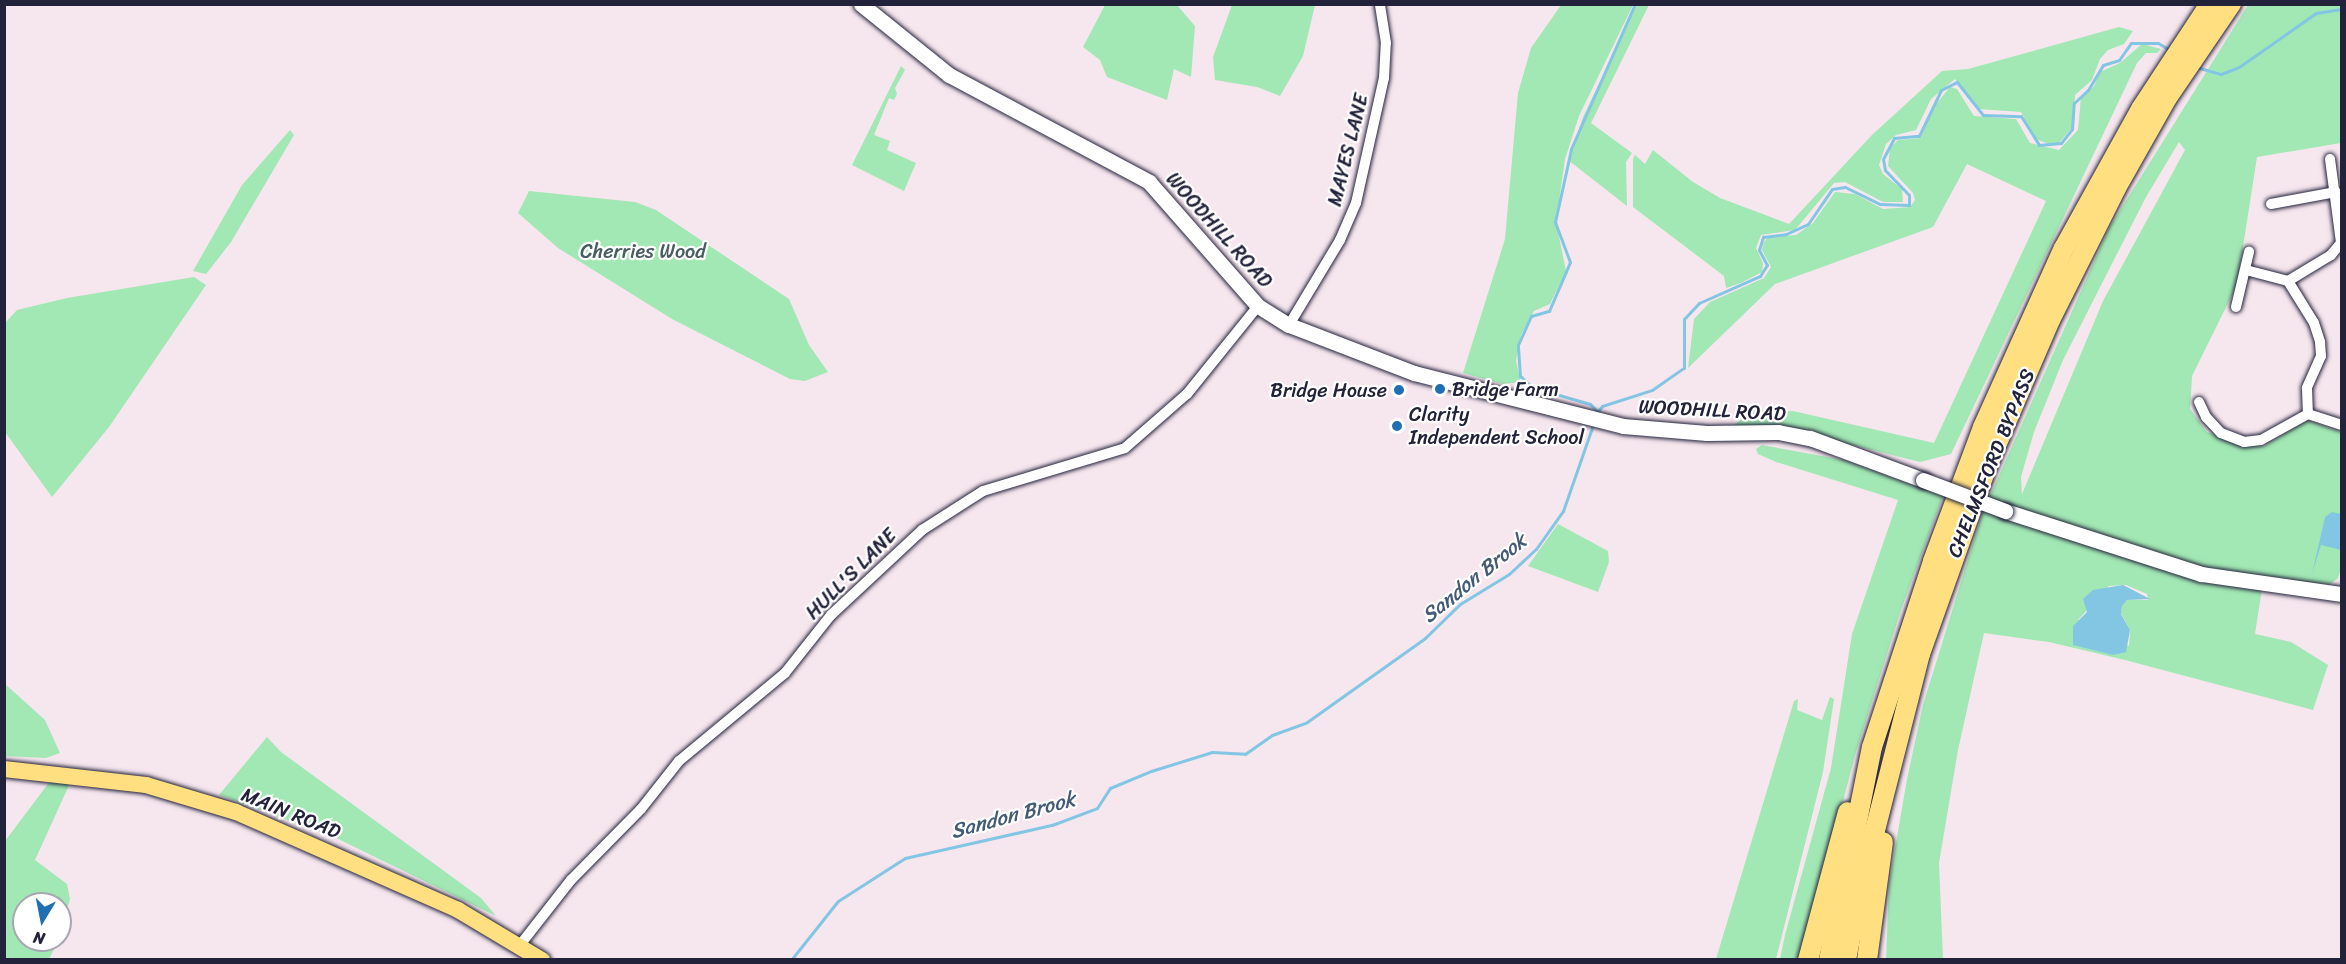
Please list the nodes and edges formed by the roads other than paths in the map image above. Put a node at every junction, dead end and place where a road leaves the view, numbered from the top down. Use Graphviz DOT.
graph roads {
  1 [pos="861,4"];
  2 [pos="1380,4"];
  3 [pos="2217,9"];
  4 [pos="2160,94"];
  5 [pos="2330,159"];
  6 [pos="2336,192"];
  7 [pos="2271,204"];
  8 [pos="2249,252"];
  9 [pos="2246,270"];
  10 [pos="2288,281"];
  11 [pos="1258,306"];
  12 [pos="2236,307"];
  13 [pos="1289,325"];
  14 [pos="2199,402"];
  15 [pos="2308,414"];
  16 [pos="2342,425"];
  17 [pos="2342,594"];
  18 [pos="1898,736"];
  19 [pos="1872,747"];
  20 [pos="4,769"];
  21 [pos="520,945"];
  22 [pos="542,960"];
  23 [pos="1808,960"];
  24 [pos="1828,960"];
  25 [pos="1846,960"];
  26 [pos="1867,960"];
  1 -- 11 [label="street, WOODHILL ROAD"];
  2 -- 13 [label="street, MAYES LANE"];
  3 -- 4 [label="highway, CHELMSFORD BYPASS"];
  4 -- 18 [label="highway, CHELMSFORD BYPASS"];
  4 -- 19 [label="highway, CHELMSFORD BYPASS"];
  5 -- 6 [label="street"];
  6 -- 7 [label="street"];
  6 -- 10 [label="street"];
  8 -- 9 [label="street"];
  9 -- 10 [label="street"];
  9 -- 12 [label="street"];
  10 -- 15 [label="street"];
  11 -- 13 [label="street, WOODHILL ROAD"];
  11 -- 21 [label="street, HULL'S LANE"];
  13 -- 17 [label="street, WOODHILL ROAD, bridge"];
  14 -- 15 [label="street"];
  15 -- 16 [label="street"];
  18 -- 25 [label="highway, CHELMSFORD BYPASS"];
  18 -- 26 [label="highway"];
  19 -- 23 [label="highway"];
  19 -- 24 [label="highway, CHELMSFORD BYPASS"];
  20 -- 21 [label="main road, MAIN ROAD"];
  21 -- 22 [label="main road, MAIN ROAD"];
}
